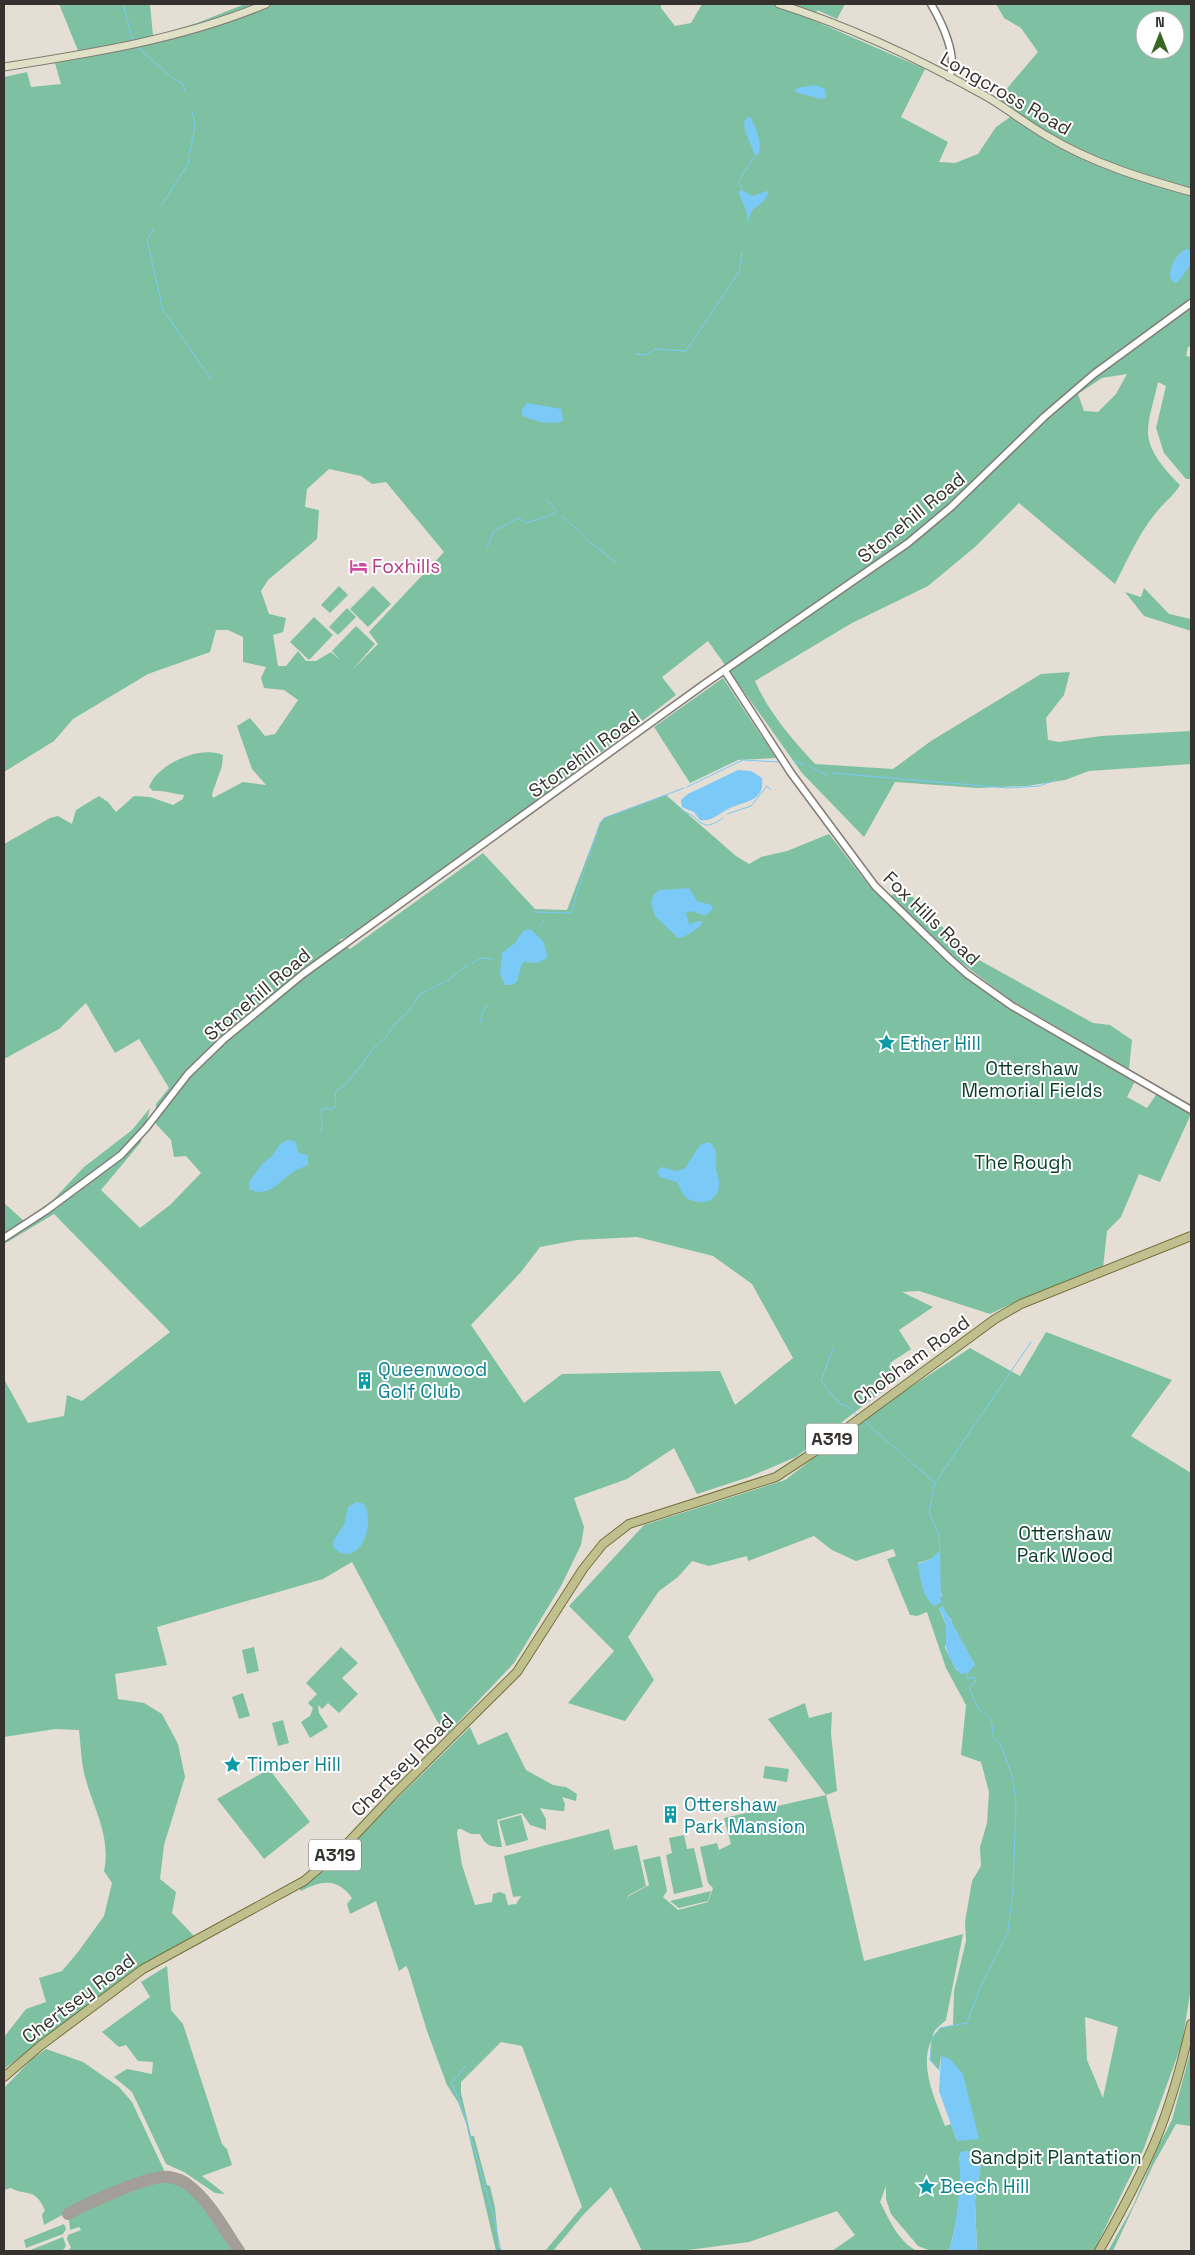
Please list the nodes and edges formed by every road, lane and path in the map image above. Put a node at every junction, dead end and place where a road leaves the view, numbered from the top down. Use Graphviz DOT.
graph roads {
  1 [pos="266,4"];
  2 [pos="779,4"];
  3 [pos="931,4"];
  4 [pos="4,68"];
  5 [pos="949,77"];
  6 [pos="1191,192"];
  7 [pos="1191,303"];
  8 [pos="725,671"];
  9 [pos="1191,1110"];
  10 [pos="1191,1236"];
  11 [pos="4,1238"];
  12 [pos="603,1544"];
  13 [pos="1191,2024"];
  14 [pos="1190,2034"];
  15 [pos="4,2077"];
  16 [pos="1099,2251"];
  1 -- 4 [label="main road"];
  2 -- 5 [label="main road, Longcross Road"];
  3 -- 5 [label="street"];
  5 -- 6 [label="main road, Longcross Road"];
  7 -- 8 [label="street, Stonehill Road"];
  8 -- 9 [label="street, Fox Hills Road"];
  8 -- 11 [label="street, Stonehill Road"];
  10 -- 12 [label="main road, Chobham Road / A319"];
  12 -- 15 [label="main road, Chertsey Road / A319"];
  13 -- 14 [label="main road"];
  14 -- 16 [label="main road"];
}
